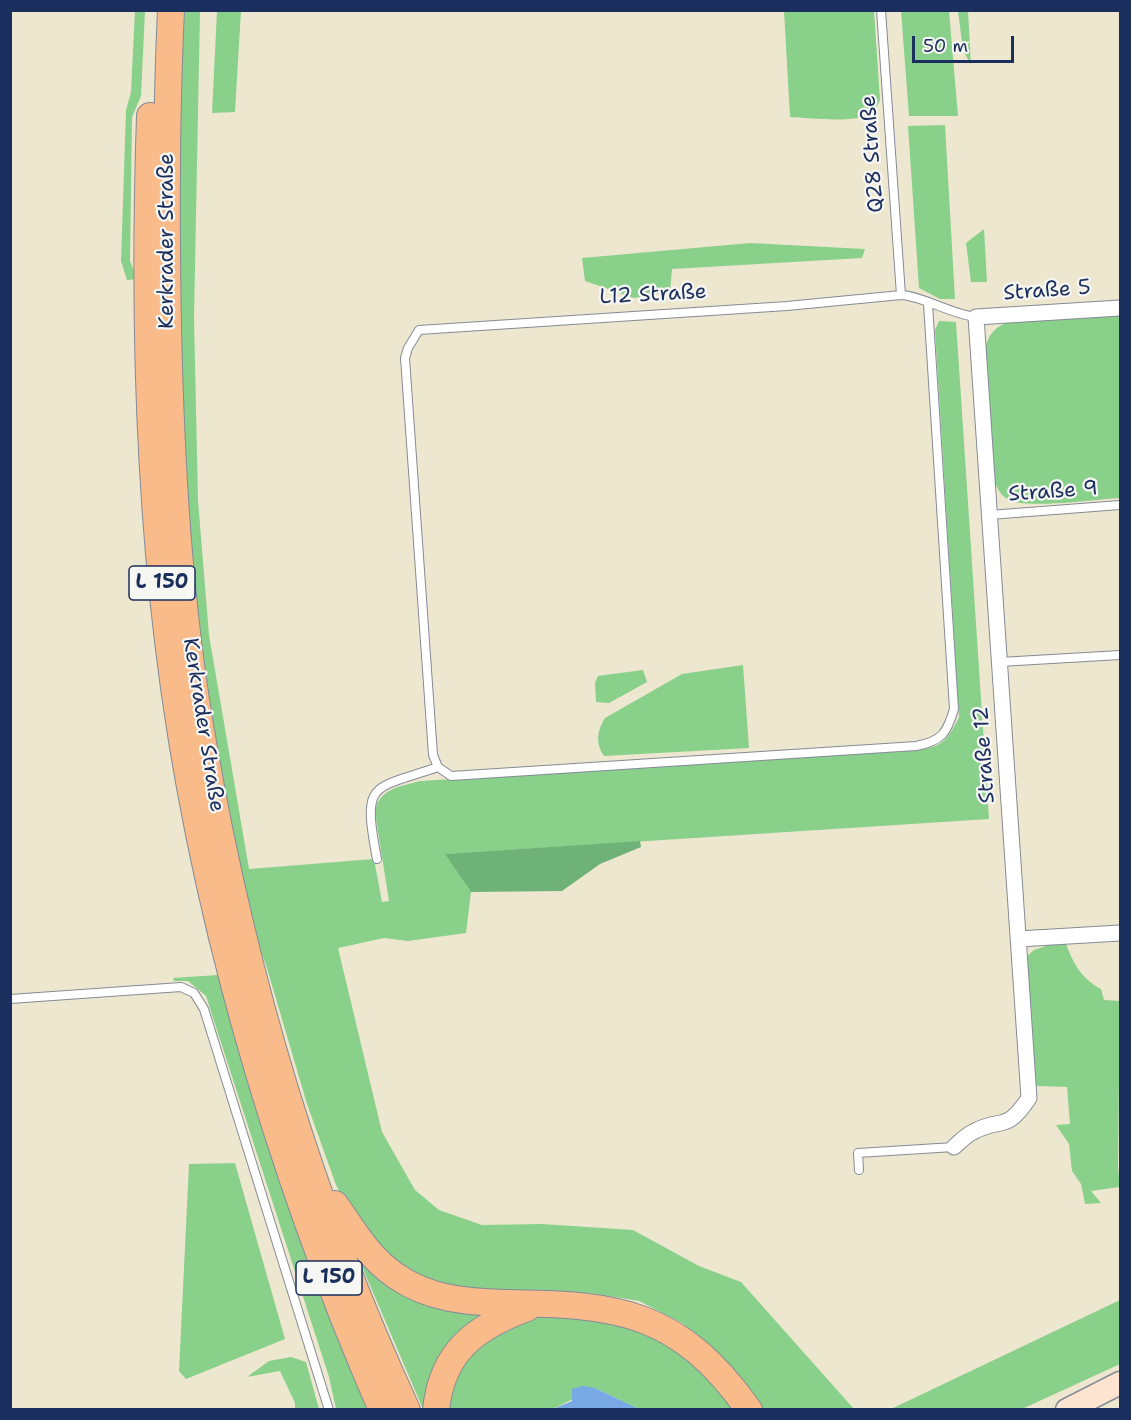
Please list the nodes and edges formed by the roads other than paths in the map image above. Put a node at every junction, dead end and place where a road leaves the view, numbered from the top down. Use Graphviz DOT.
graph roads {
  1 [pos="154,10"];
  2 [pos="171,10"];
  3 [pos="881,10"];
  4 [pos="901,295"];
  5 [pos="928,304"];
  6 [pos="1120,308"];
  7 [pos="976,317"];
  8 [pos="1120,505"];
  9 [pos="989,514"];
  10 [pos="1120,655"];
  11 [pos="1000,662"];
  12 [pos="438,767"];
  13 [pos="377,859"];
  14 [pos="1120,933"];
  15 [pos="1018,939"];
  16 [pos="10,999"];
  17 [pos="954,1147"];
  18 [pos="311,1169"];
  19 [pos="859,1170"];
  20 [pos="536,1305"];
  21 [pos="1120,1383"];
  22 [pos="329,1410"];
  23 [pos="382,1410"];
  24 [pos="407,1410"];
  25 [pos="436,1410"];
  26 [pos="749,1410"];
  27 [pos="1067,1410"];
  1 -- 23 [label="highway, Kerkrader Straße / L 150"];
  2 -- 18 [label="highway, Kerkrader Straße / L 150"];
  3 -- 4 [label="lane, Q28 Straße"];
  4 -- 5 [label="lane"];
  4 -- 12 [label="lane, L12 Straße"];
  5 -- 7 [label="lane"];
  5 -- 12 [label="lane"];
  6 -- 7 [label="street, Straße 5"];
  7 -- 9 [label="street, Straße 12"];
  8 -- 9 [label="lane, Straße 9"];
  9 -- 11 [label="street, Straße 12"];
  10 -- 11 [label="lane"];
  11 -- 15 [label="street, Straße 12"];
  12 -- 13 [label="lane"];
  14 -- 15 [label="street"];
  15 -- 17 [label="street, Straße 12"];
  16 -- 22 [label="lane"];
  17 -- 19 [label="lane"];
  18 -- 20 [label="highway, L 150"];
  18 -- 24 [label="highway, Kerkrader Straße / L 150"];
  20 -- 25 [label="highway, L 150"];
  20 -- 26 [label="highway, L 150"];
  21 -- 27 [label="main road"];
}
